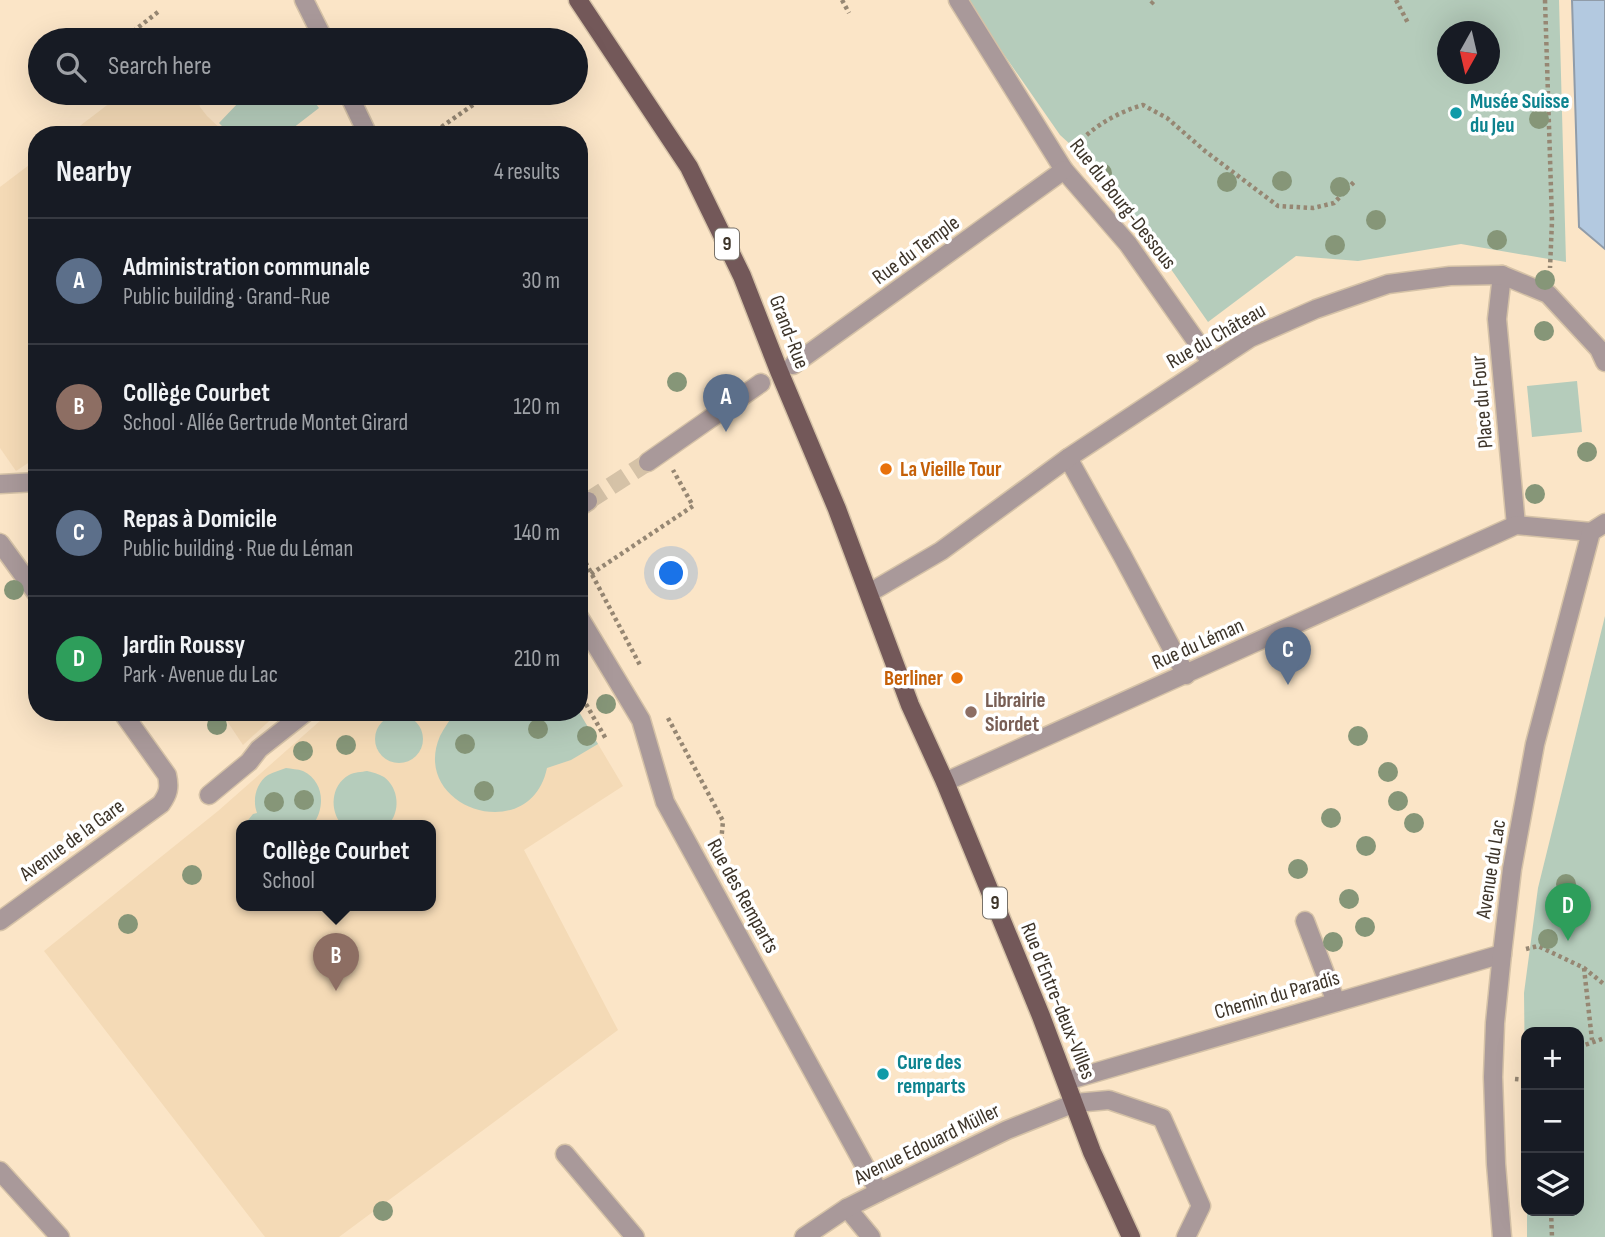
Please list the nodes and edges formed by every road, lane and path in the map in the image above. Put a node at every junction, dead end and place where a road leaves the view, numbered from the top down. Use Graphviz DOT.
graph roads {
  1 [pos="304,0"];
  2 [pos="578,0"];
  3 [pos="842,0"];
  4 [pos="958,0"];
  5 [pos="1395,0"];
  6 [pos="1545,0"];
  7 [pos="158,12"];
  8 [pos="849,13"];
  9 [pos="1408,23"];
  10 [pos="137,28"];
  11 [pos="318,28"];
  12 [pos="354,105"];
  13 [pos="474,105"];
  14 [pos="364,126"];
  15 [pos="443,126"];
  16 [pos="1071,139"];
  17 [pos="1064,170"];
  18 [pos="1354,182"];
  19 [pos="1502,275"];
  20 [pos="1548,294"];
  21 [pos="1211,362"];
  22 [pos="1605,362"];
  23 [pos="793,365"];
  24 [pos="761,383"];
  25 [pos="655,457"];
  26 [pos="1068,458"];
  27 [pos="28,482"];
  28 [pos="0,484"];
  29 [pos="1516,525"];
  30 [pos="1598,528"];
  31 [pos="0,543"];
  32 [pos="591,574"];
  33 [pos="28,582"];
  34 [pos="869,593"];
  35 [pos="588,632"];
  36 [pos="1186,675"];
  37 [pos="910,705"];
  38 [pos="588,708"];
  39 [pos="128,721"];
  40 [pos="295,721"];
  41 [pos="606,739"];
  42 [pos="945,782"];
  43 [pos="209,795"];
  44 [pos="0,921"];
  45 [pos="1305,921"];
  46 [pos="1502,954"];
  47 [pos="1584,968"];
  48 [pos="1605,985"];
  49 [pos="1336,1002"];
  50 [pos="1605,1038"];
  51 [pos="1592,1041"];
  52 [pos="1584,1045"];
  53 [pos="1066,1080"];
  54 [pos="1075,1103"];
  55 [pos="565,1154"];
  56 [pos="0,1171"];
  57 [pos="7,1188"];
  58 [pos="879,1192"];
  59 [pos="847,1208"];
  60 [pos="1551,1216"];
  61 [pos="60,1237"];
  62 [pos="635,1237"];
  63 [pos="804,1237"];
  64 [pos="871,1237"];
  65 [pos="1131,1237"];
  66 [pos="1186,1237"];
  67 [pos="1502,1237"];
  68 [pos="1552,1237"];
  1 -- 11 [label="street"];
  2 -- 34 [label="main road, Grand-Rue / 9"];
  3 -- 8 [label="path"];
  4 -- 17 [label="street, Rue du Bourg-Dessous"];
  5 -- 9 [label="path"];
  6 -- 20 [label="path"];
  7 -- 10 [label="path"];
  12 -- 14 [label="street"];
  13 -- 15 [label="path"];
  16 -- 18 [label="path"];
  17 -- 21 [label="street, Rue du Bourg-Dessous"];
  17 -- 23 [label="street, Rue du Temple"];
  19 -- 20 [label="street, Rue du Château"];
  19 -- 21 [label="street, Rue du Château"];
  19 -- 29 [label="street, Place du Four"];
  20 -- 22 [label="street, Rue du Château"];
  21 -- 26 [label="street, Rue du Château"];
  24 -- 25 [label="street"];
  25 -- 32 [label="path"];
  26 -- 34 [label="street, Rue du Château"];
  26 -- 36 [label="street"];
  27 -- 28 [label="street"];
  29 -- 30 [label="street, Rue du Léman"];
  29 -- 36 [label="street, Rue du Léman"];
  30 -- 46 [label="street, Avenue du Lac"];
  31 -- 33 [label="street"];
  34 -- 37 [label="main road, Grand-Rue / 9"];
  35 -- 58 [label="street, Rue des Remparts"];
  36 -- 42 [label="street, Rue du Léman"];
  37 -- 42 [label="main road, Rue d'Entre-deux-Villes / 9"];
  38 -- 41 [label="path"];
  39 -- 44 [label="street, Avenue de la Gare"];
  40 -- 43 [label="street"];
  42 -- 53 [label="main road, Rue d'Entre-deux-Villes / 9"];
  45 -- 49 [label="street"];
  46 -- 47 [label="path"];
  46 -- 49 [label="street, Chemin du Paradis"];
  46 -- 67 [label="street, Avenue du Lac"];
  47 -- 48 [label="path"];
  47 -- 51 [label="path"];
  49 -- 53 [label="street, Chemin du Paradis"];
  50 -- 51 [label="path"];
  51 -- 52 [label="path"];
  53 -- 54 [label="main road, Rue d'Entre-deux-Villes / 9"];
  54 -- 58 [label="street, Avenue Edouard Müller"];
  54 -- 65 [label="main road, Rue d'Entre-deux-Villes / 9"];
  54 -- 66 [label="street, Avenue Edouard Müller"];
  55 -- 62 [label="street"];
  56 -- 57 [label="street"];
  57 -- 61 [label="street"];
  58 -- 59 [label="street, Avenue Edouard Müller"];
  59 -- 63 [label="street, Avenue Edouard Müller"];
  59 -- 64 [label="street"];
  60 -- 68 [label="path"];
}
